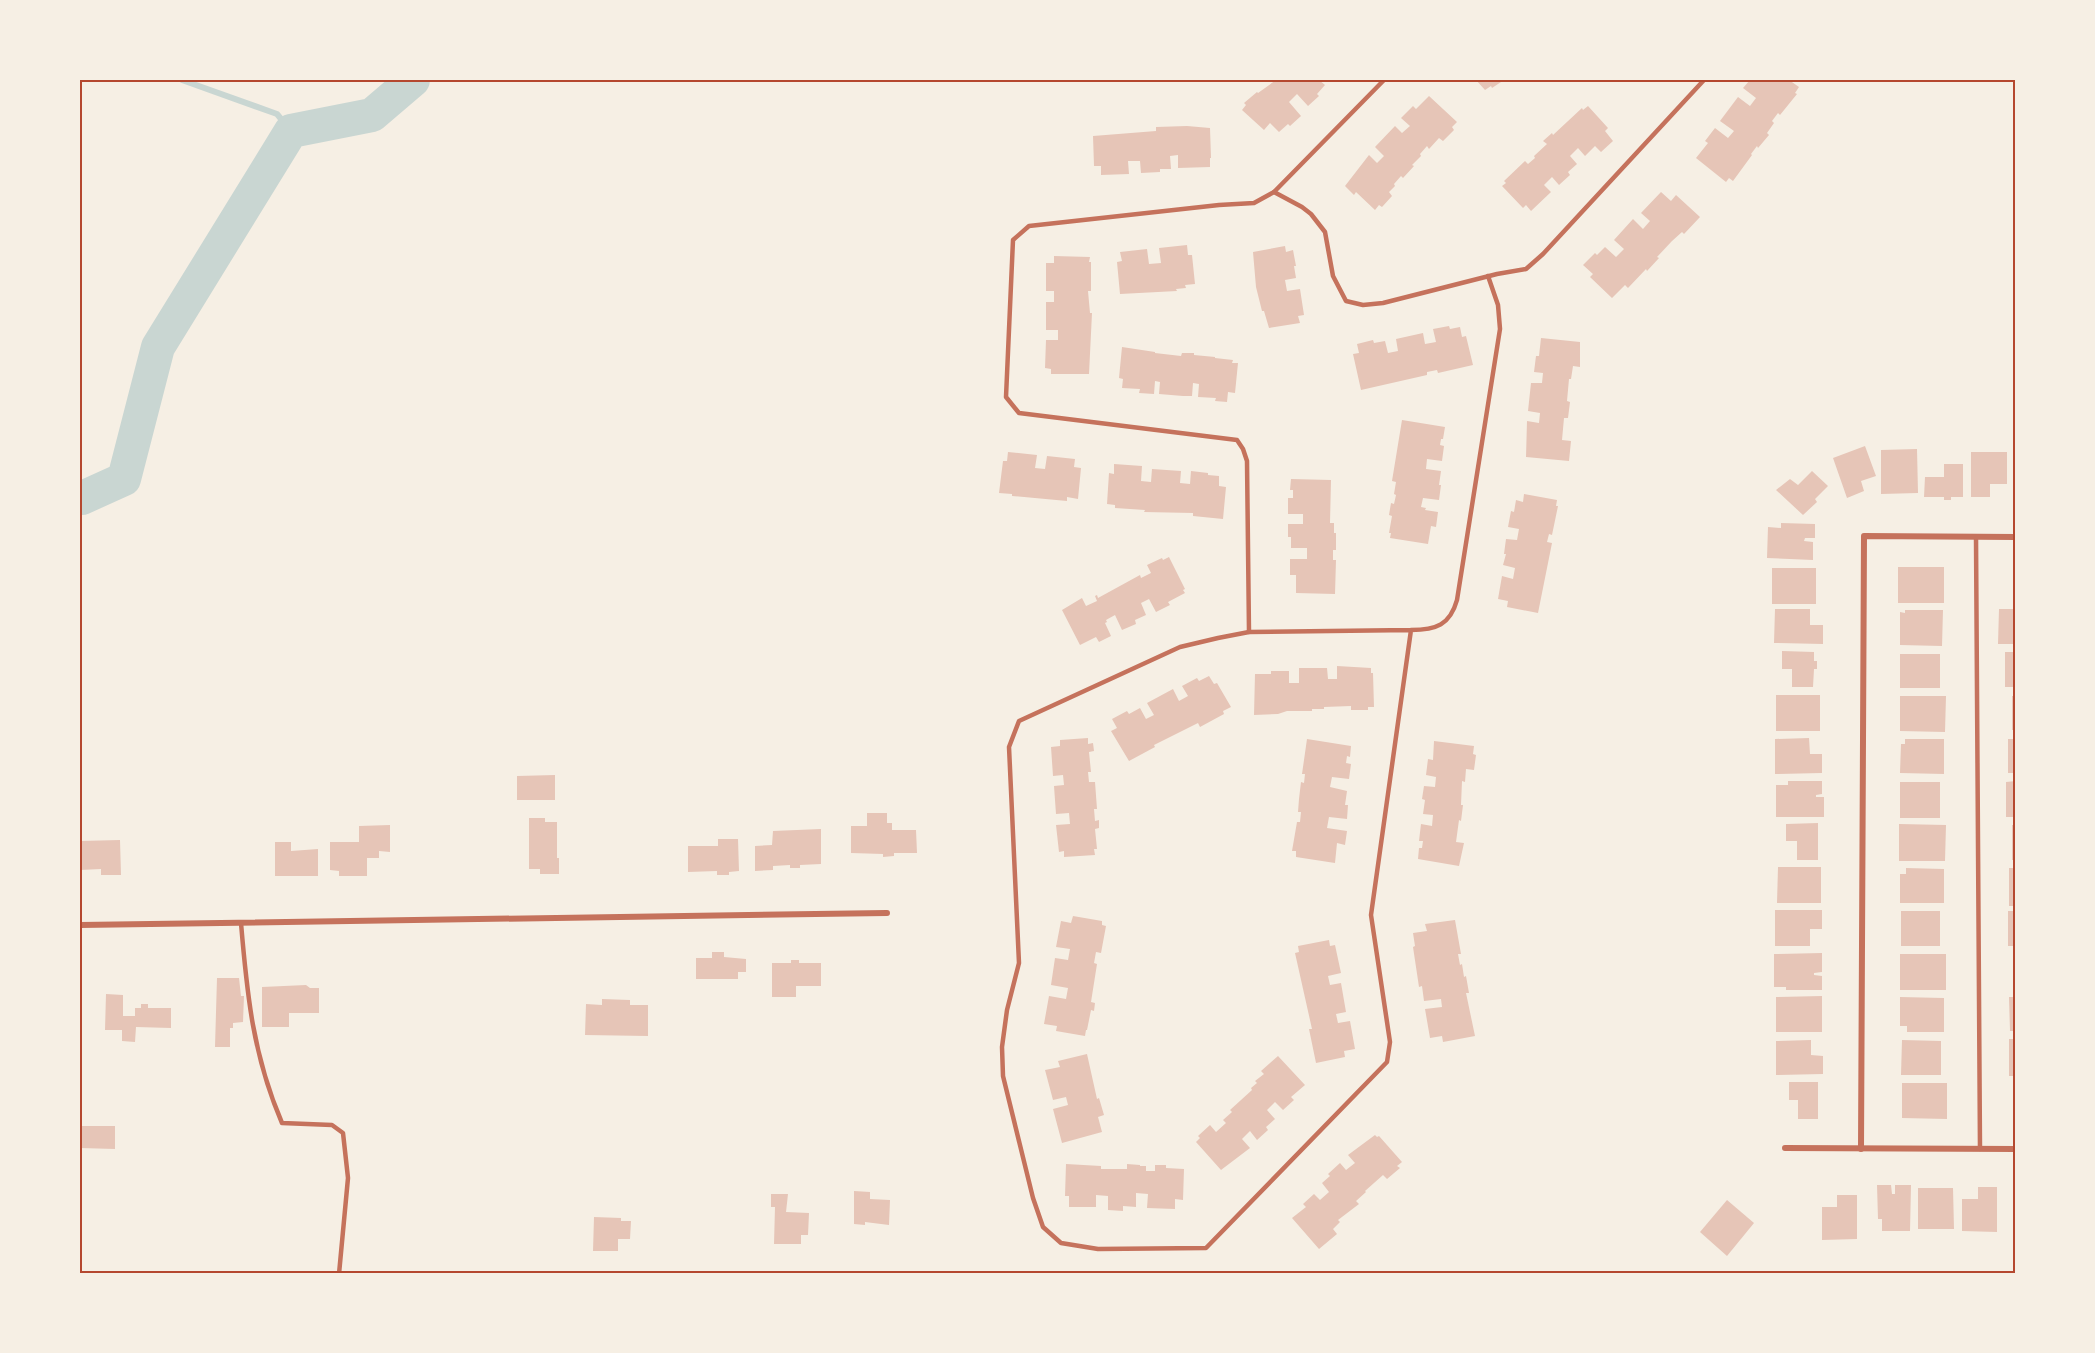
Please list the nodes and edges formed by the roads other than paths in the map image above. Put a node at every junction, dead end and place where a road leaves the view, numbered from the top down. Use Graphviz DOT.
graph roads {
  1 [pos="1384,80"];
  2 [pos="1704,80"];
  3 [pos="1274,192"];
  4 [pos="1488,276"];
  5 [pos="1976,537"];
  6 [pos="2016,537"];
  7 [pos="1411,630"];
  8 [pos="1248,632"];
  9 [pos="887,912"];
  10 [pos="241,922"];
  11 [pos="80,925"];
  12 [pos="1785,1148"];
  13 [pos="1861,1149"];
  14 [pos="1980,1149"];
  15 [pos="2016,1149"];
  16 [pos="339,1274"];
  1 -- 3 [label="lane"];
  2 -- 4 [label="lane"];
  3 -- 4 [label="lane"];
  3 -- 8 [label="lane"];
  4 -- 7 [label="lane"];
  5 -- 6 [label="street"];
  5 -- 13 [label="street"];
  5 -- 14 [label="lane"];
  7 -- 8 [label="lane"];
  7 -- 8 [label="lane"];
  9 -- 10 [label="street"];
  10 -- 11 [label="street"];
  10 -- 16 [label="lane"];
  12 -- 13 [label="street"];
  13 -- 14 [label="street"];
  14 -- 15 [label="street"];
}
